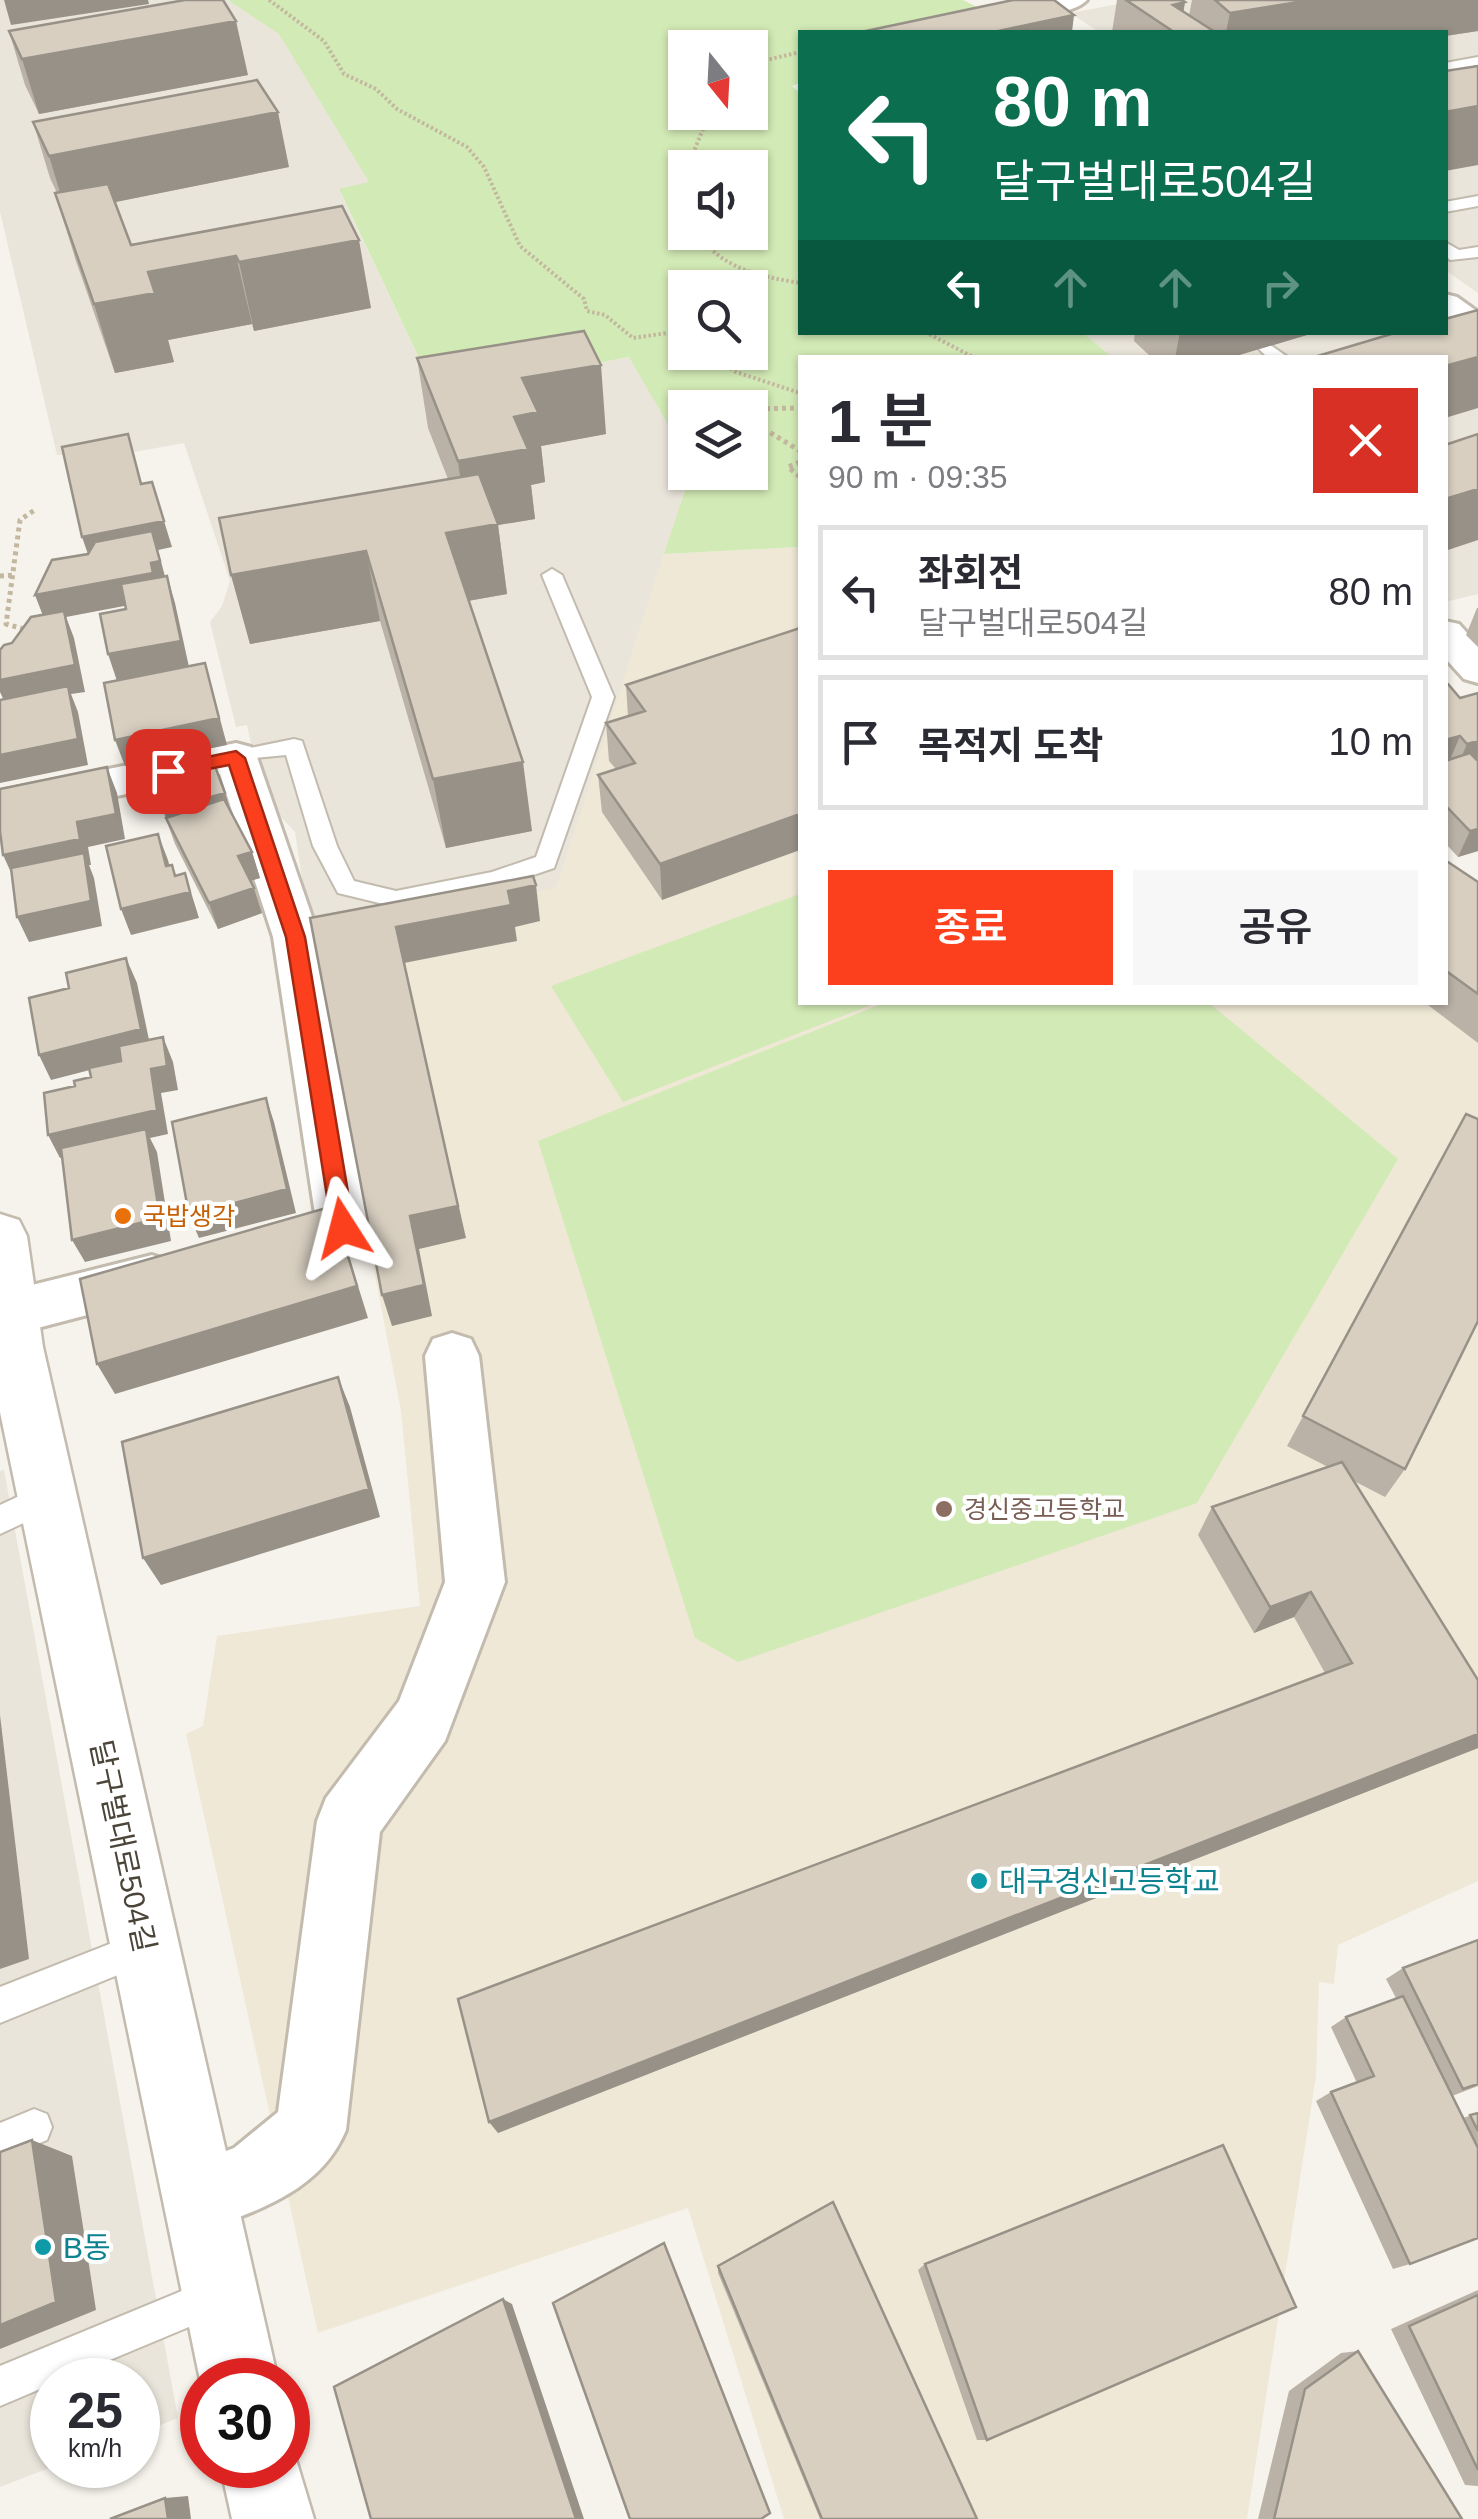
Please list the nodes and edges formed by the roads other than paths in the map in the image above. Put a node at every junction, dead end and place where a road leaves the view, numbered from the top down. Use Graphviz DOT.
graph roads {
  1 [pos="1074,0"];
  2 [pos="1021,4"];
  3 [pos="1061,27"];
  4 [pos="1478,61"];
  5 [pos="1448,66"];
  6 [pos="1478,200"];
  7 [pos="1448,206"];
  8 [pos="1448,249"];
  9 [pos="1478,252"];
  10 [pos="1448,306"];
  11 [pos="1478,328"];
  12 [pos="552,574"];
  13 [pos="1478,615"];
  14 [pos="1448,622"];
  15 [pos="1448,636"];
  16 [pos="1478,670"];
  17 [pos="245,756"];
  18 [pos="0,806"];
  19 [pos="0,1236"];
  20 [pos="9,1342"];
  21 [pos="452,1356"];
  22 [pos="24,1509"];
  23 [pos="145,1946"];
  24 [pos="0,2005"];
  25 [pos="34,2128"];
  26 [pos="0,2142"];
  27 [pos="199,2196"];
  28 [pos="220,2294"];
  29 [pos="234,2358"];
  30 [pos="0,2386"];
  31 [pos="266,2488"];
  32 [pos="273,2519"];
  1 -- 2 [label="street"];
  2 -- 3 [label="street"];
  4 -- 5 [label="lane"];
  6 -- 7 [label="lane"];
  8 -- 9 [label="lane"];
  10 -- 11 [label="street"];
  12 -- 17 [label="lane"];
  13 -- 14 [label="street"];
  15 -- 16 [label="street"];
  17 -- 18 [label="street"];
  17 -- 20 [label="street"];
  19 -- 20 [label="street, 달구벌대로504길"];
  20 -- 22 [label="street, 달구벌대로504길"];
  21 -- 27 [label="street"];
  22 -- 23 [label="street, 달구벌대로504길"];
  23 -- 24 [label="lane"];
  23 -- 27 [label="street, 달구벌대로504길"];
  25 -- 26 [label="lane"];
  27 -- 28 [label="street, 달구벌대로504길"];
  28 -- 29 [label="street, 달구벌대로504길"];
  28 -- 30 [label="lane"];
  31 -- 32 [label="street"];
}
